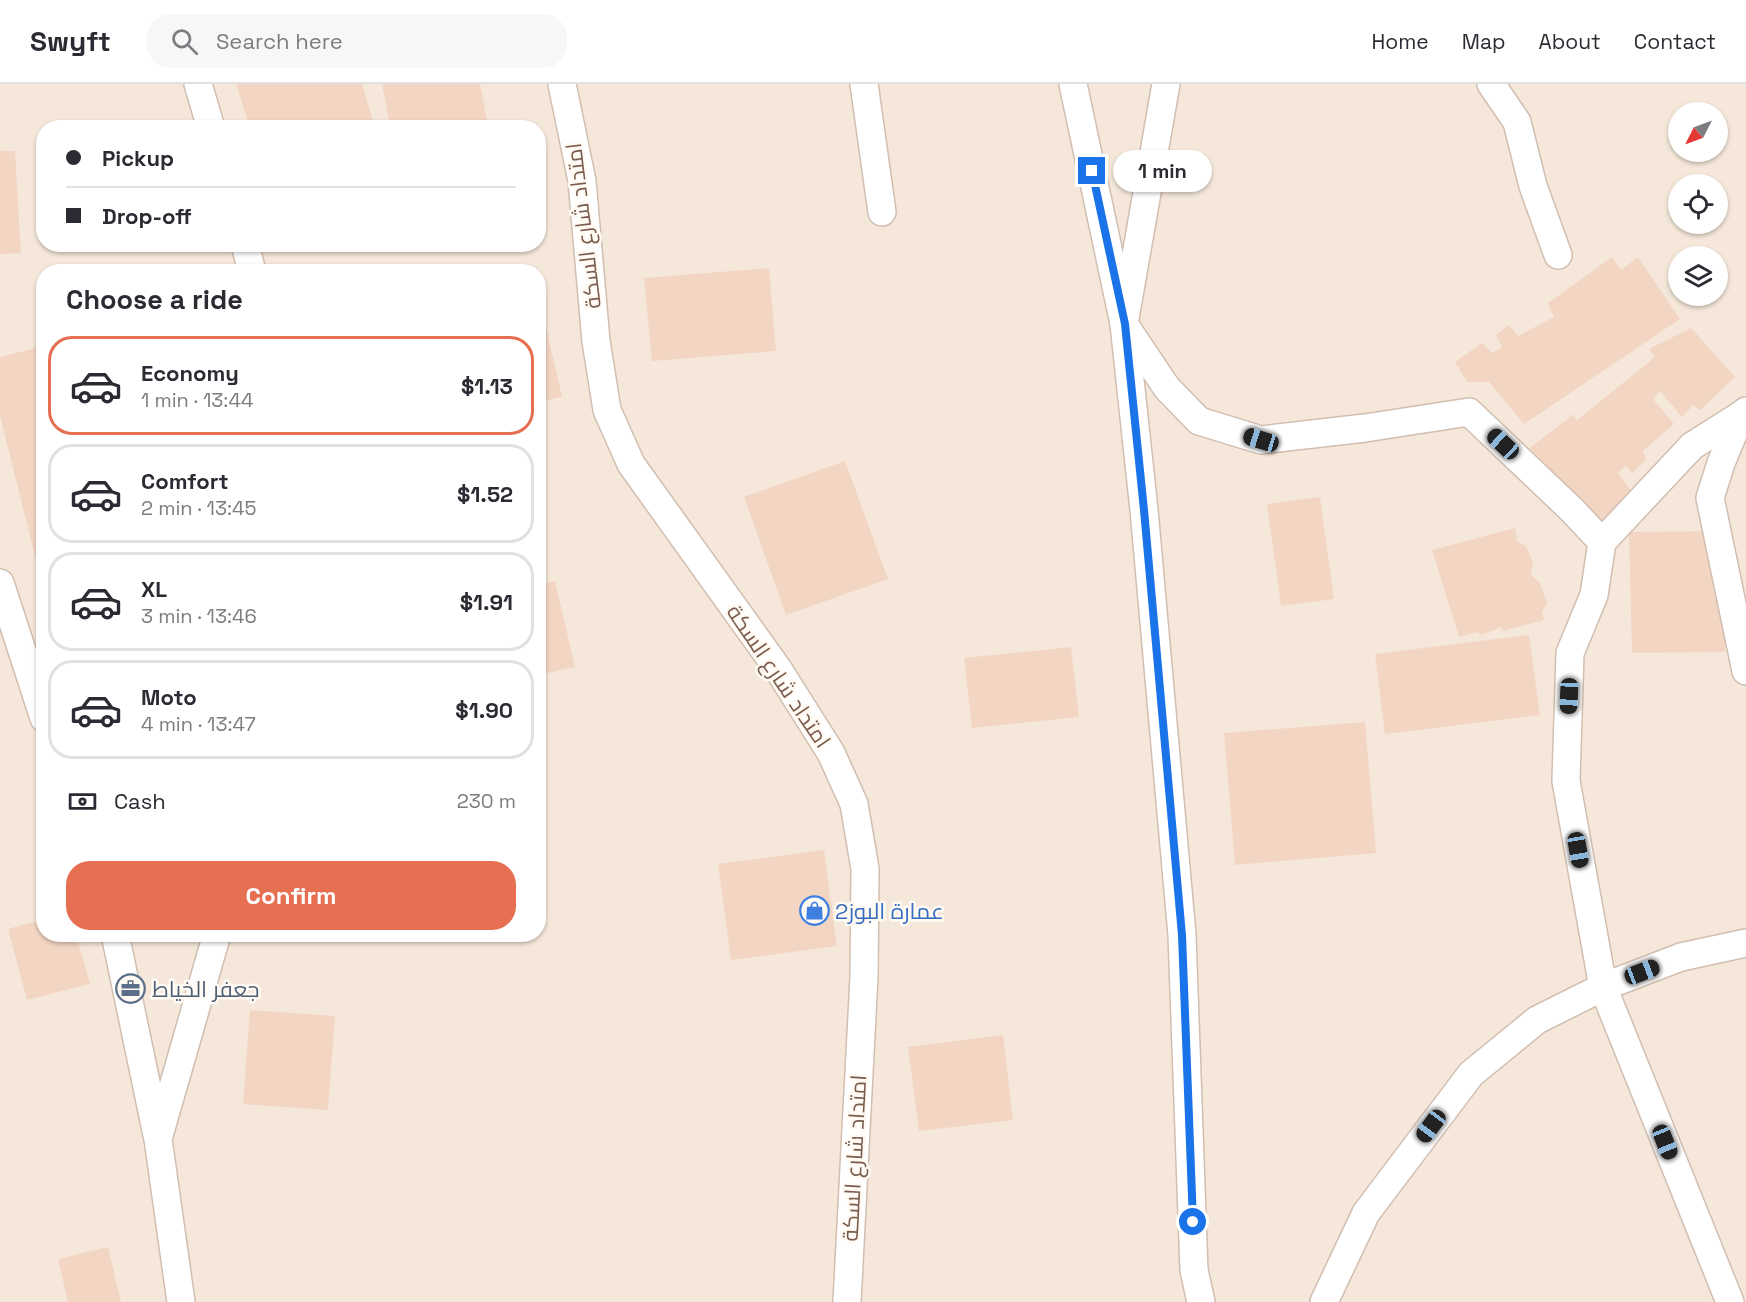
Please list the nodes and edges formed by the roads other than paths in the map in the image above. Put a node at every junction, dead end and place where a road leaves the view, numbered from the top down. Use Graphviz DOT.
graph roads {
  1 [pos="198,84"];
  2 [pos="562,84"];
  3 [pos="864,84"];
  4 [pos="1073,84"];
  5 [pos="1166,84"];
  6 [pos="1491,84"];
  7 [pos="209,120"];
  8 [pos="882,212"];
  9 [pos="1558,255"];
  10 [pos="1125,324"];
  11 [pos="1743,413"];
  12 [pos="1602,542"];
  13 [pos="0,583"];
  14 [pos="1746,671"];
  15 [pos="36,693"];
  16 [pos="117,942"];
  17 [pos="216,942"];
  18 [pos="1746,943"];
  19 [pos="1603,987"];
  20 [pos="158,1139"];
  21 [pos="181,1302"];
  22 [pos="847,1302"];
  23 [pos="1201,1302"];
  24 [pos="1324,1302"];
  25 [pos="1730,1302"];
  1 -- 7 [label="street"];
  2 -- 22 [label="street, امتداد شارع السكة"];
  3 -- 8 [label="street"];
  4 -- 10 [label="street"];
  5 -- 10 [label="street"];
  6 -- 9 [label="street"];
  10 -- 12 [label="street"];
  10 -- 23 [label="street"];
  11 -- 12 [label="street"];
  11 -- 14 [label="street"];
  12 -- 19 [label="street"];
  13 -- 15 [label="street"];
  16 -- 20 [label="street"];
  17 -- 20 [label="street"];
  18 -- 19 [label="street"];
  19 -- 24 [label="street"];
  19 -- 25 [label="street"];
  20 -- 21 [label="street"];
}
